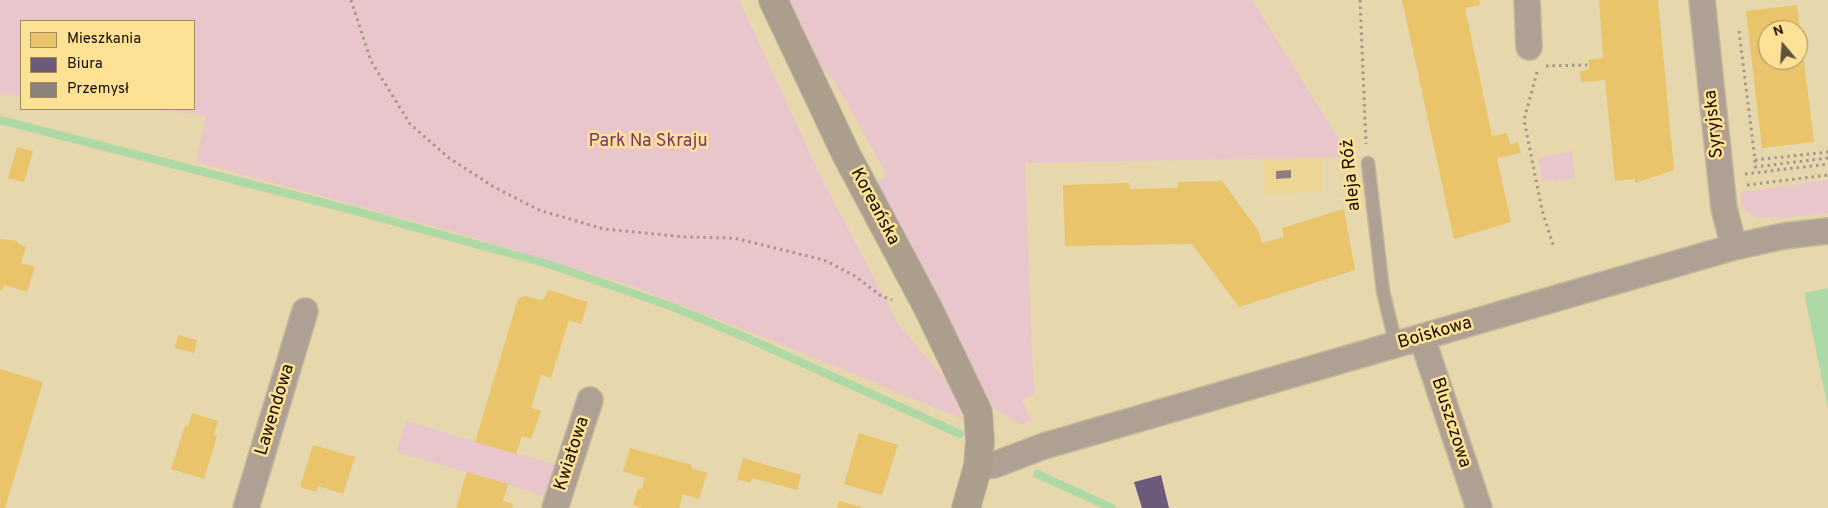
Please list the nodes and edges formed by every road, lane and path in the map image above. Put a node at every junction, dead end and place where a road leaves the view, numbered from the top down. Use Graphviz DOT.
graph roads {
  1 [pos="352,0"];
  2 [pos="773,0"];
  3 [pos="1360,0"];
  4 [pos="1527,0"];
  5 [pos="1702,0"];
  6 [pos="1740,31"];
  7 [pos="1529,47"];
  8 [pos="1587,65"];
  9 [pos="1748,96"];
  10 [pos="1740,97"];
  11 [pos="1828,152"];
  12 [pos="1828,158"];
  13 [pos="1755,160"];
  14 [pos="1368,162"];
  15 [pos="1828,164"];
  16 [pos="1759,172"];
  17 [pos="1828,175"];
  18 [pos="1722,188"];
  19 [pos="1828,231"];
  20 [pos="1734,247"];
  21 [pos="1554,248"];
  22 [pos="892,300"];
  23 [pos="306,311"];
  24 [pos="1422,338"];
  25 [pos="1396,345"];
  26 [pos="590,400"];
  27 [pos="978,466"];
  28 [pos="246,508"];
  29 [pos="555,508"];
  30 [pos="966,508"];
  31 [pos="1479,508"];
  1 -- 22 [label="path"];
  2 -- 27 [label="street, Koreańska"];
  3 -- 14 [label="path, aleja Róż"];
  4 -- 7 [label="street"];
  5 -- 18 [label="street, Syryjska"];
  6 -- 9 [label="path"];
  8 -- 21 [label="path"];
  9 -- 10 [label="path"];
  9 -- 13 [label="path"];
  11 -- 13 [label="path"];
  12 -- 13 [label="path"];
  14 -- 25 [label="lane, aleja Róż"];
  15 -- 16 [label="path"];
  17 -- 18 [label="path"];
  18 -- 20 [label="street, Syryjska"];
  19 -- 20 [label="street, Boiskowa"];
  20 -- 24 [label="street, Boiskowa"];
  23 -- 28 [label="street, Lawendowa"];
  24 -- 25 [label="street, Boiskowa"];
  24 -- 31 [label="street, Bluszczowa"];
  25 -- 27 [label="street, Boiskowa"];
  26 -- 29 [label="street, Kwiatowa"];
  27 -- 30 [label="street"];
}
